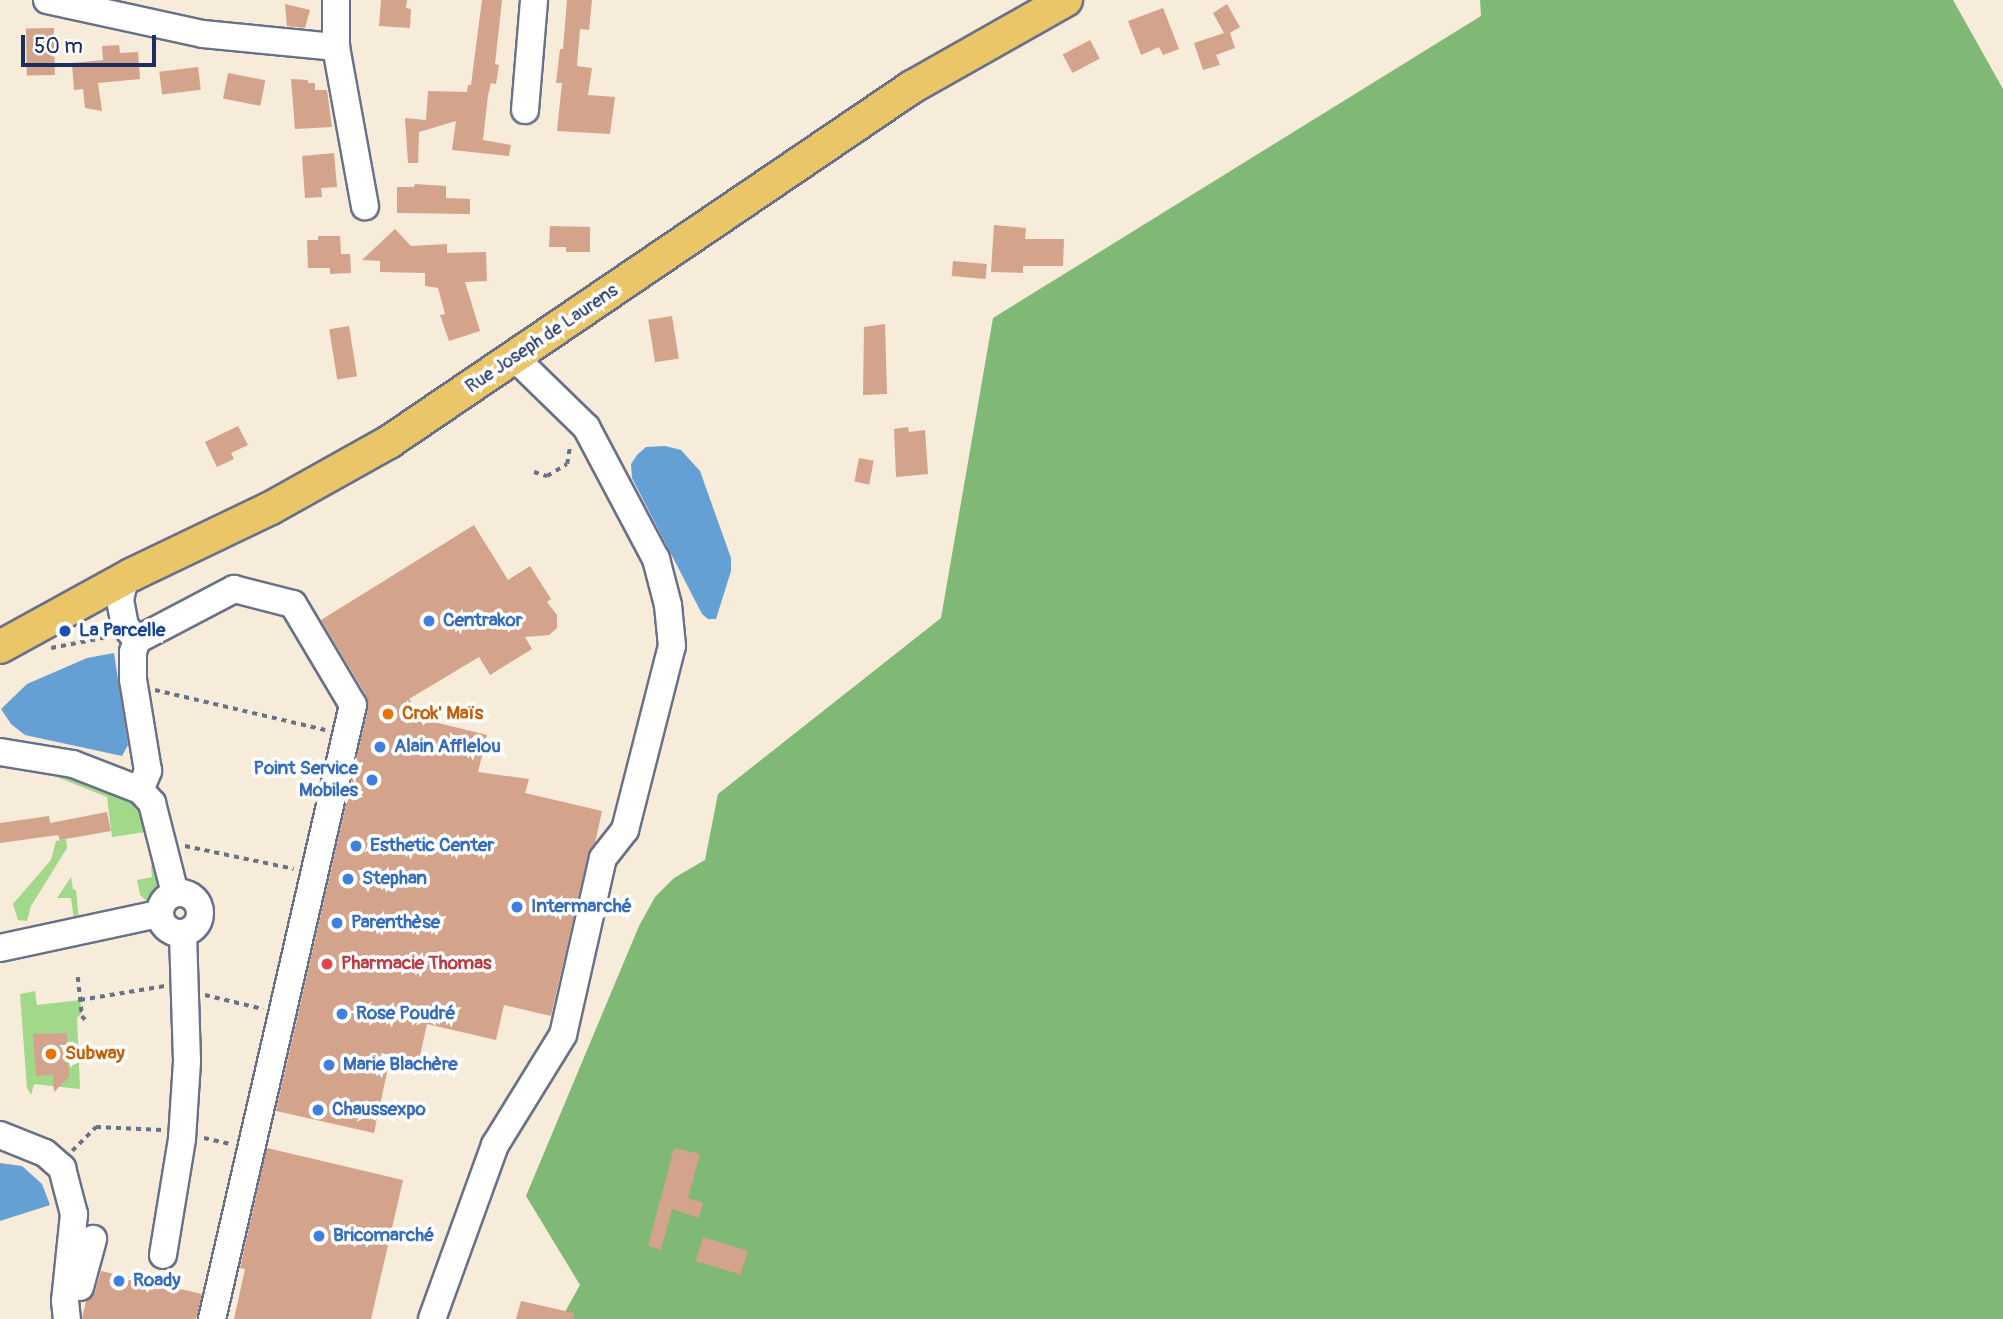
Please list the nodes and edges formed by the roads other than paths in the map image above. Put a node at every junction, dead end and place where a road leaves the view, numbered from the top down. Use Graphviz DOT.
graph roads {
  1 [pos="47,0"];
  2 [pos="336,0"];
  3 [pos="534,0"];
  4 [pos="1066,0"];
  5 [pos="335,47"];
  6 [pos="524,110"];
  7 [pos="365,206"];
  8 [pos="515,358"];
  9 [pos="131,575"];
  10 [pos="136,643"];
  11 [pos="0,647"];
  12 [pos="0,752"];
  13 [pos="140,790"];
  14 [pos="167,903"];
  15 [pos="183,934"];
  16 [pos="0,948"];
  17 [pos="0,1135"];
  18 [pos="93,1239"];
  19 [pos="163,1255"];
  20 [pos="66,1319"];
  21 [pos="72,1319"];
  22 [pos="212,1319"];
  23 [pos="432,1319"];
  1 -- 5 [label="street"];
  2 -- 5 [label="street"];
  3 -- 6 [label="street"];
  4 -- 8 [label="main road, Rue Joseph de Laurens"];
  5 -- 7 [label="street"];
  8 -- 9 [label="main road, Rue Joseph de Laurens"];
  8 -- 23 [label="street"];
  9 -- 10 [label="street"];
  9 -- 11 [label="main road, Rue Joseph de Laurens"];
  10 -- 13 [label="street"];
  10 -- 22 [label="street"];
  12 -- 13 [label="street"];
  13 -- 14 [label="street"];
  14 -- 15 [label="street"];
  14 -- 15 [label="street"];
  14 -- 16 [label="street"];
  15 -- 19 [label="street"];
  17 -- 20 [label="street"];
  18 -- 21 [label="street"];
}
